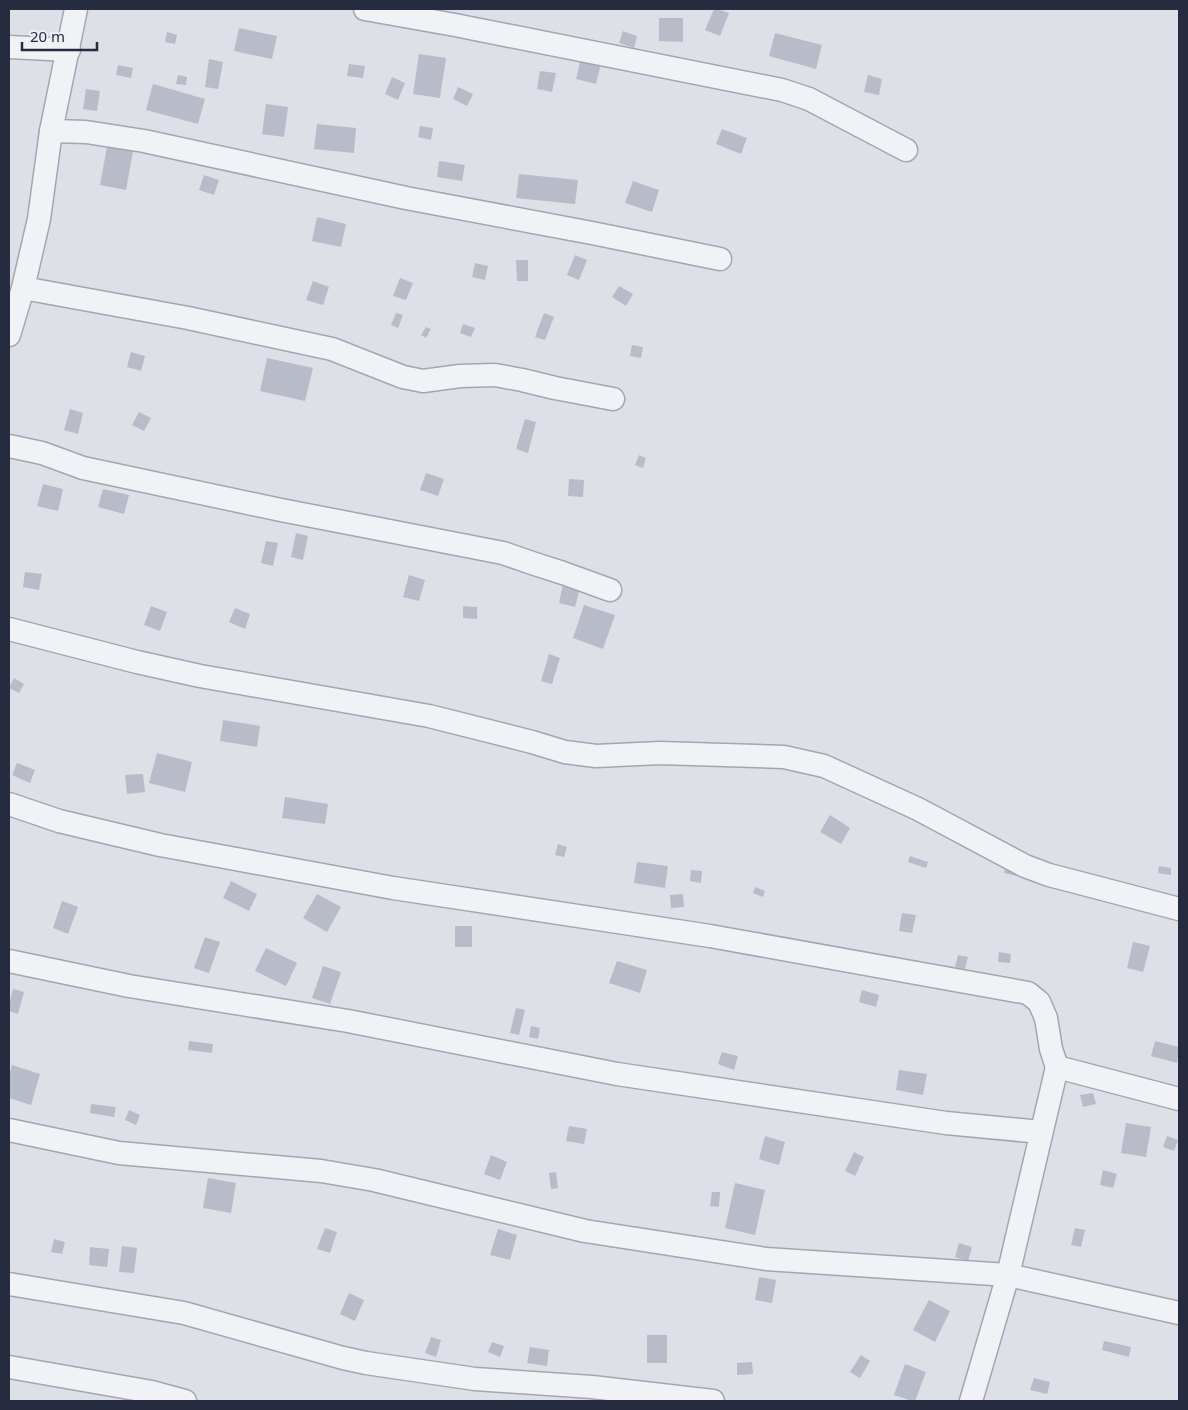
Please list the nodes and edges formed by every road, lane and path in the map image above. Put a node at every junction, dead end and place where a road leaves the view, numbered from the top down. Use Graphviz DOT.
graph roads {
  1 [pos="76,9"];
  2 [pos="365,9"];
  3 [pos="457,17"];
  4 [pos="9,47"];
  5 [pos="68,50"];
  6 [pos="51,131"];
  7 [pos="906,150"];
  8 [pos="720,259"];
  9 [pos="23,288"];
  10 [pos="9,335"];
  11 [pos="613,400"];
  12 [pos="9,446"];
  13 [pos="610,590"];
  14 [pos="9,629"];
  15 [pos="9,804"];
  16 [pos="1179,909"];
  17 [pos="9,962"];
  18 [pos="1057,1067"];
  19 [pos="1179,1099"];
  20 [pos="9,1130"];
  21 [pos="1041,1132"];
  22 [pos="1008,1275"];
  23 [pos="9,1284"];
  24 [pos="1179,1313"];
  25 [pos="9,1367"];
  26 [pos="185,1401"];
  27 [pos="713,1401"];
  28 [pos="971,1401"];
  1 -- 5 [label="street"];
  2 -- 3 [label="street"];
  3 -- 7 [label="street"];
  4 -- 5 [label="street"];
  5 -- 6 [label="street"];
  6 -- 8 [label="street"];
  6 -- 9 [label="street"];
  9 -- 10 [label="street"];
  9 -- 11 [label="street"];
  12 -- 13 [label="street"];
  14 -- 16 [label="street"];
  15 -- 18 [label="street"];
  17 -- 21 [label="street"];
  18 -- 19 [label="street"];
  18 -- 21 [label="street"];
  20 -- 22 [label="street"];
  21 -- 22 [label="street"];
  22 -- 24 [label="street"];
  22 -- 28 [label="street"];
  23 -- 27 [label="street"];
  25 -- 26 [label="street"];
}
